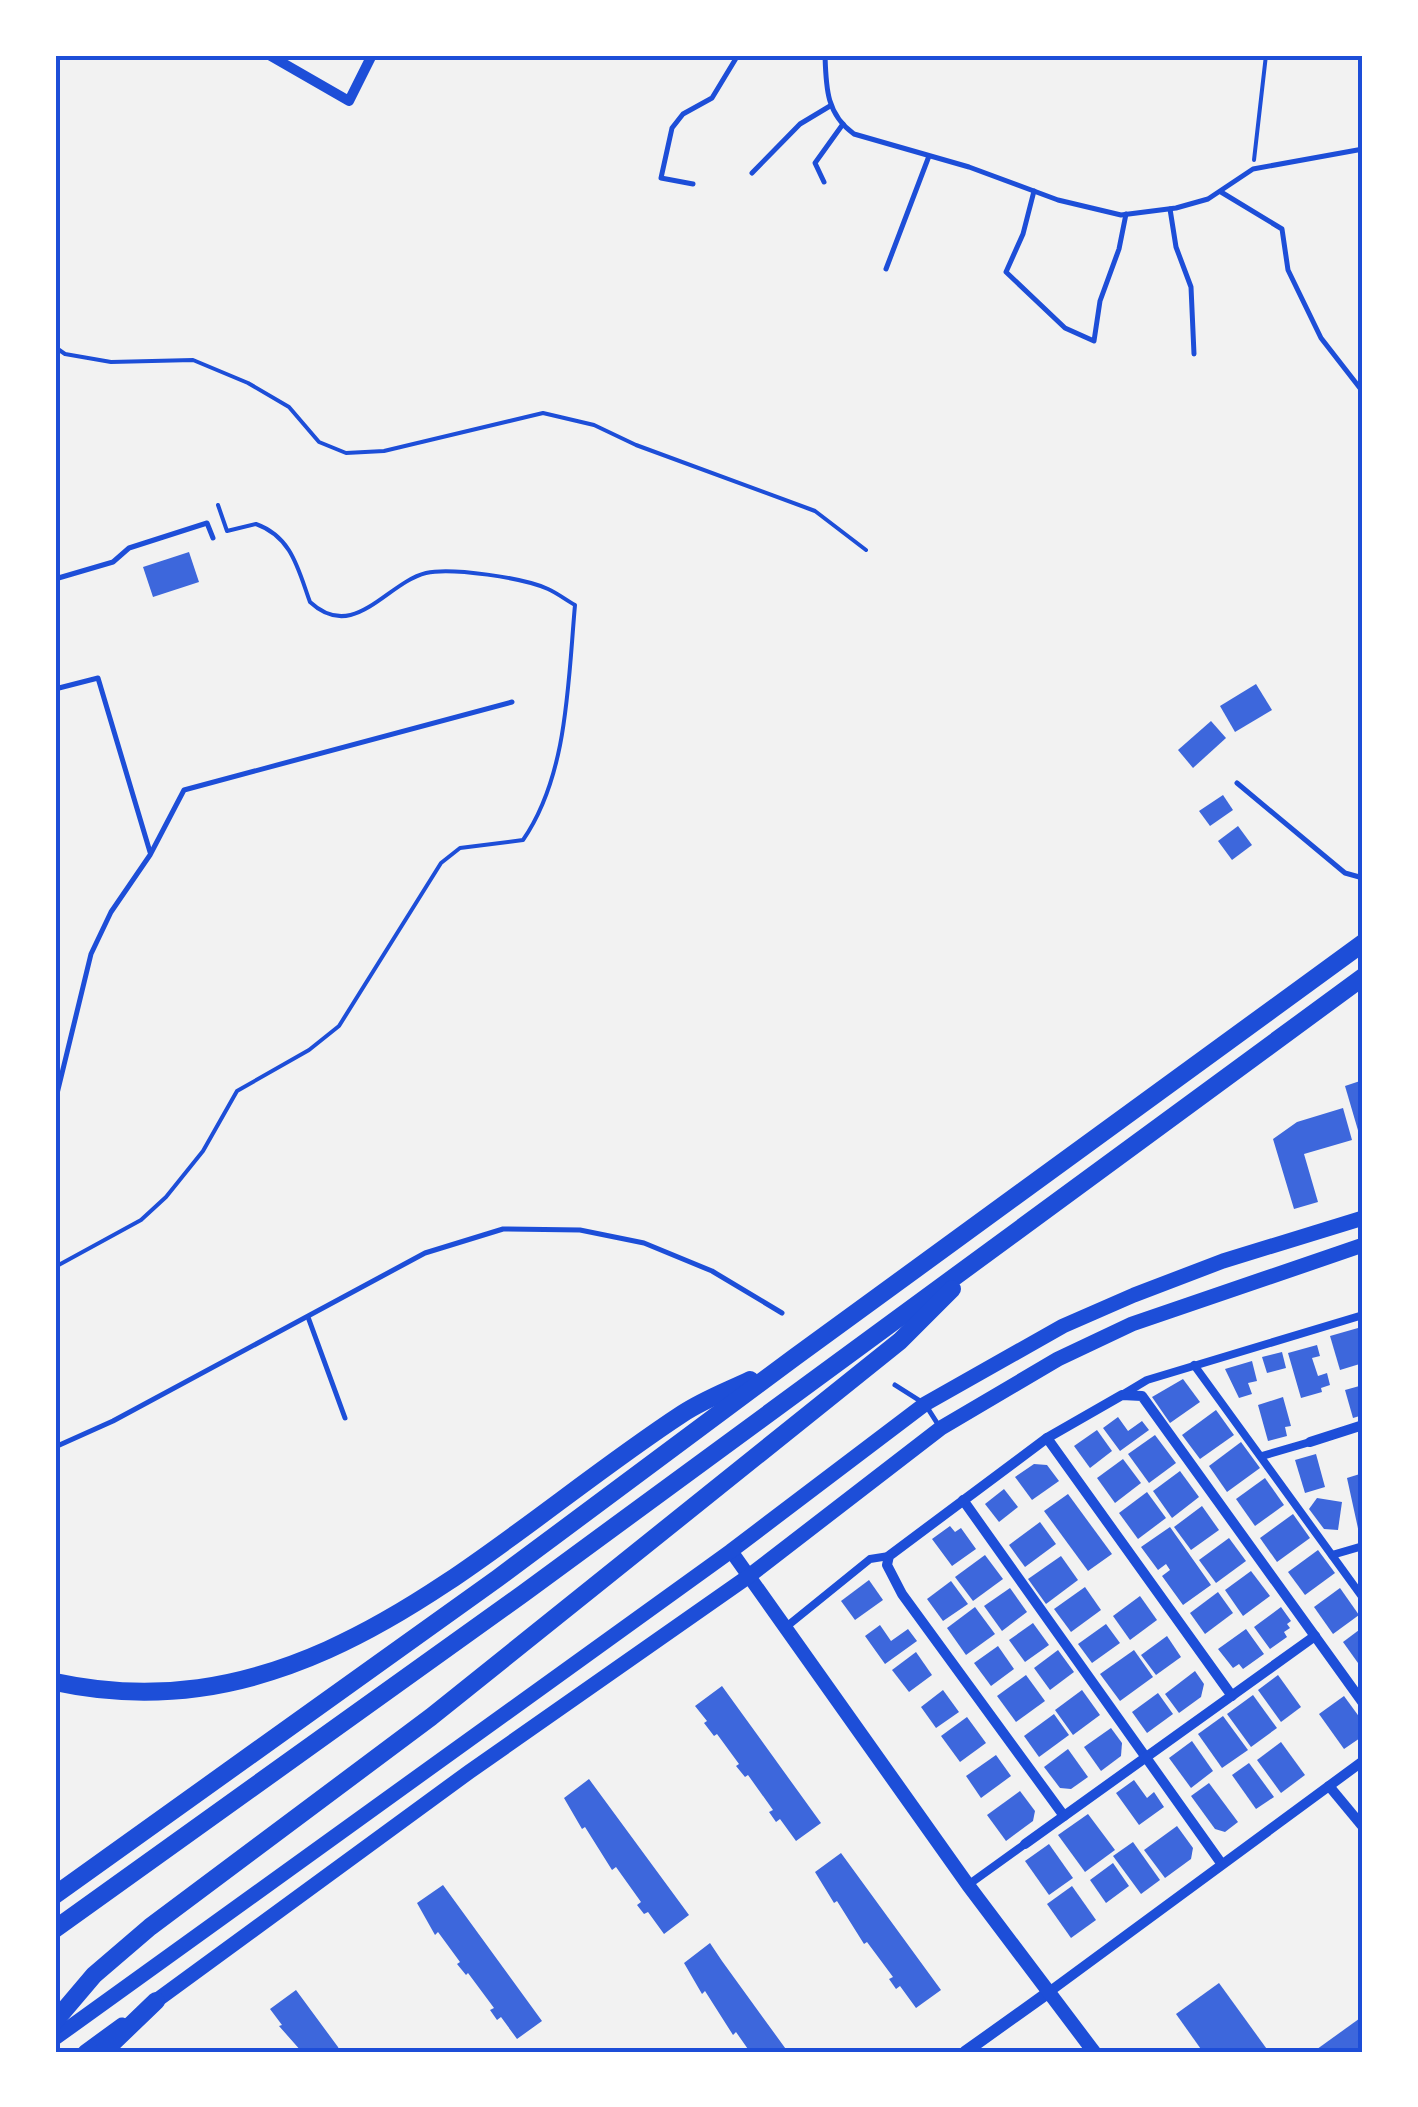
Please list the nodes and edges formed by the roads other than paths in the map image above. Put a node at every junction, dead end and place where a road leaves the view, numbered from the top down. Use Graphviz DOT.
graph roads {
  1 [pos="269,55"];
  2 [pos="372,55"];
  3 [pos="738,55"];
  4 [pos="824,55"];
  5 [pos="830,106"];
  6 [pos="843,124"];
  7 [pos="1363,150"];
  8 [pos="929,156"];
  9 [pos="752,173"];
  10 [pos="824,182"];
  11 [pos="693,184"];
  12 [pos="1034,191"];
  13 [pos="1221,192"];
  14 [pos="1170,208"];
  15 [pos="1126,214"];
  16 [pos="886,269"];
  17 [pos="1194,354"];
  18 [pos="1363,392"];
  19 [pos="213,538"];
  20 [pos="55,579"];
  21 [pos="55,688"];
  22 [pos="512,702"];
  23 [pos="1237,783"];
  24 [pos="150,855"];
  25 [pos="1363,878"];
  26 [pos="1363,944"];
  27 [pos="1363,977"];
  28 [pos="55,1102"];
  29 [pos="1363,1218"];
  30 [pos="1363,1245"];
  31 [pos="987,1254"];
  32 [pos="782,1313"];
  33 [pos="1363,1315"];
  34 [pos="308,1316"];
  35 [pos="795,1357"];
  36 [pos="1194,1365"];
  37 [pos="896,1385"];
  38 [pos="1122,1395"];
  39 [pos="924,1404"];
  40 [pos="346,1418"];
  41 [pos="1363,1425"];
  42 [pos="941,1428"];
  43 [pos="1047,1438"];
  44 [pos="1310,1442"];
  45 [pos="55,1447"];
  46 [pos="1262,1456"];
  47 [pos="963,1500"];
  48 [pos="1363,1546"];
  49 [pos="731,1551"];
  50 [pos="1332,1555"];
  51 [pos="889,1556"];
  52 [pos="749,1576"];
  53 [pos="1363,1598"];
  54 [pos="786,1628"];
  55 [pos="1315,1636"];
  56 [pos="55,1682"];
  57 [pos="1232,1696"];
  58 [pos="1363,1703"];
  59 [pos="1144,1758"];
  60 [pos="1363,1761"];
  61 [pos="1329,1786"];
  62 [pos="1064,1816"];
  63 [pos="1363,1827"];
  64 [pos="1025,1844"];
  65 [pos="1221,1863"];
  66 [pos="968,1885"];
  67 [pos="55,1895"];
  68 [pos="55,1929"];
  69 [pos="1049,1992"];
  70 [pos="156,2001"];
  71 [pos="55,2022"];
  72 [pos="55,2038"];
  73 [pos="85,2052"];
  74 [pos="104,2052"];
  75 [pos="965,2052"];
  76 [pos="1094,2052"];
  1 -- 2 [label="street"];
  3 -- 11 [label="lane"];
  4 -- 5 [label="lane"];
  5 -- 6 [label="lane"];
  5 -- 9 [label="lane"];
  6 -- 8 [label="lane"];
  6 -- 10 [label="lane"];
  7 -- 13 [label="lane"];
  8 -- 12 [label="lane"];
  8 -- 16 [label="lane"];
  12 -- 15 [label="lane"];
  12 -- 15 [label="lane"];
  13 -- 14 [label="lane"];
  13 -- 18 [label="lane"];
  14 -- 15 [label="lane"];
  14 -- 17 [label="lane"];
  19 -- 20 [label="lane"];
  21 -- 24 [label="lane"];
  22 -- 24 [label="lane"];
  23 -- 25 [label="lane"];
  24 -- 28 [label="lane"];
  26 -- 35 [label="highway"];
  27 -- 31 [label="highway"];
  29 -- 39 [label="main road"];
  30 -- 42 [label="main road"];
  31 -- 68 [label="highway"];
  31 -- 71 [label="highway"];
  32 -- 34 [label="lane"];
  33 -- 36 [label="street"];
  34 -- 40 [label="lane"];
  34 -- 45 [label="lane"];
  35 -- 56 [label="highway"];
  35 -- 67 [label="highway"];
  36 -- 38 [label="street"];
  36 -- 46 [label="street"];
  37 -- 39 [label="lane"];
  38 -- 43 [label="street"];
  38 -- 55 [label="street"];
  39 -- 42 [label="lane"];
  39 -- 49 [label="main road"];
  41 -- 44 [label="street"];
  42 -- 52 [label="main road"];
  43 -- 47 [label="street"];
  43 -- 57 [label="street"];
  44 -- 46 [label="street"];
  46 -- 50 [label="street"];
  47 -- 51 [label="street"];
  47 -- 59 [label="street"];
  48 -- 50 [label="street"];
  49 -- 52 [label="main road"];
  49 -- 72 [label="main road"];
  50 -- 53 [label="street"];
  51 -- 54 [label="street"];
  51 -- 62 [label="street"];
  52 -- 54 [label="main road"];
  52 -- 70 [label="main road"];
  54 -- 66 [label="main road"];
  55 -- 57 [label="street"];
  55 -- 58 [label="street"];
  57 -- 59 [label="street"];
  59 -- 62 [label="street"];
  59 -- 65 [label="street"];
  60 -- 61 [label="street"];
  61 -- 63 [label="street"];
  61 -- 65 [label="street"];
  62 -- 64 [label="street"];
  64 -- 66 [label="street"];
  65 -- 69 [label="street"];
  66 -- 69 [label="main road"];
  69 -- 75 [label="street"];
  69 -- 76 [label="main road"];
  70 -- 73 [label="main road"];
  70 -- 74 [label="highway"];
}
